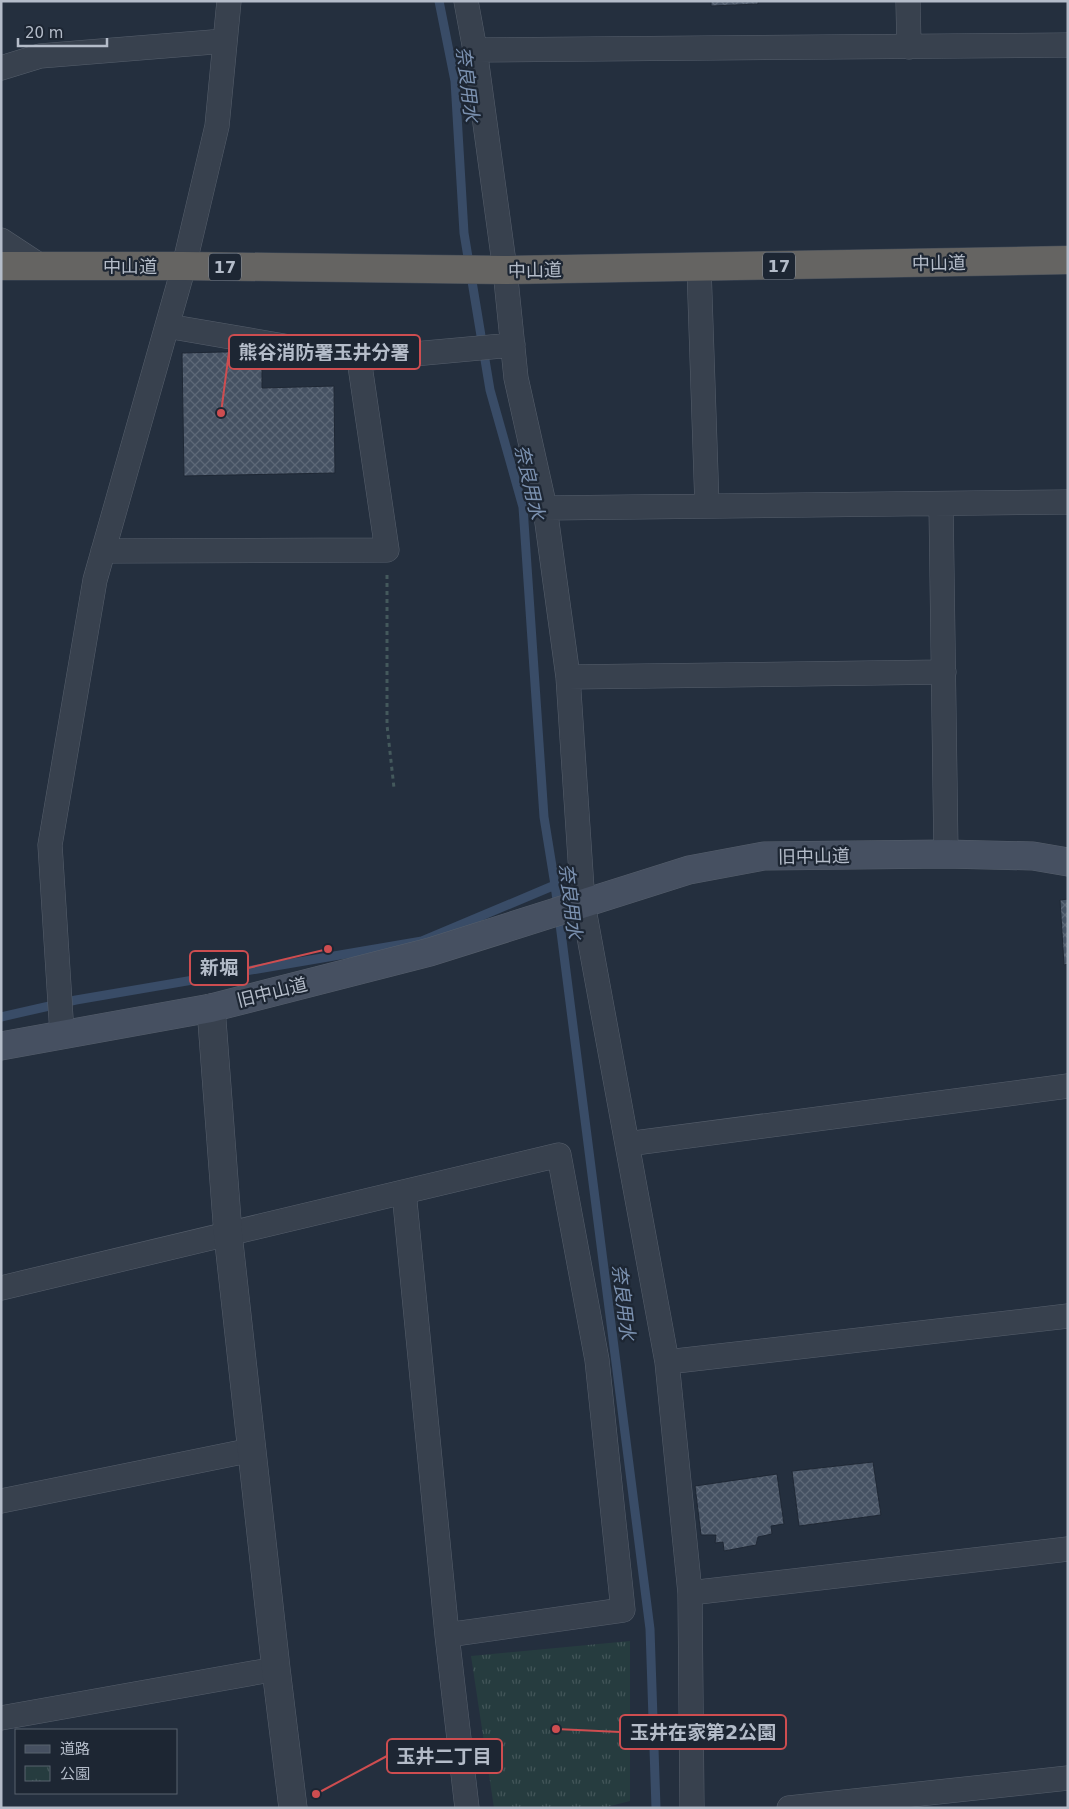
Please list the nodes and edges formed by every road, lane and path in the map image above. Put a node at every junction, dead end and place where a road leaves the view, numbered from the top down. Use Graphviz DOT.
graph roads {
  1 [pos="229,1"];
  2 [pos="466,1"];
  3 [pos="908,1"];
  4 [pos="225,41"];
  5 [pos="1068,45"];
  6 [pos="909,47"];
  7 [pos="475,50"];
  8 [pos="1,68"];
  9 [pos="1,240"];
  10 [pos="1068,260"];
  11 [pos="40,265"];
  12 [pos="1,266"];
  13 [pos="184,266"];
  14 [pos="699,267"];
  15 [pos="497,270"];
  16 [pos="167,326"];
  17 [pos="503,346"];
  18 [pos="360,360"];
  19 [pos="1068,502"];
  20 [pos="941,504"];
  21 [pos="707,506"];
  22 [pos="545,508"];
  23 [pos="387,550"];
  24 [pos="103,551"];
  25 [pos="944,672"];
  26 [pos="568,677"];
  27 [pos="394,788"];
  28 [pos="946,854"];
  29 [pos="1068,862"];
  30 [pos="575,906"];
  31 [pos="211,1008"];
  32 [pos="62,1034"];
  33 [pos="1,1046"];
  34 [pos="1068,1086"];
  35 [pos="626,1144"];
  36 [pos="404,1192"];
  37 [pos="228,1234"];
  38 [pos="1,1288"];
  39 [pos="1068,1316"];
  40 [pos="667,1362"];
  41 [pos="252,1450"];
  42 [pos="1,1501"];
  43 [pos="1068,1549"];
  44 [pos="690,1593"];
  45 [pos="447,1635"];
  46 [pos="276,1669"];
  47 [pos="1,1718"];
  48 [pos="1068,1778"];
  49 [pos="293,1808"];
  50 [pos="467,1808"];
  51 [pos="692,1808"];
  52 [pos="789,1808"];
  1 -- 4 [label="street"];
  2 -- 7 [label="street"];
  3 -- 6 [label="street"];
  4 -- 8 [label="street"];
  4 -- 13 [label="street"];
  5 -- 6 [label="street"];
  6 -- 7 [label="street"];
  7 -- 15 [label="street"];
  9 -- 11 [label="street"];
  10 -- 14 [label="highway, 中山道 / 17"];
  11 -- 12 [label="highway, 中山道 / 17"];
  11 -- 13 [label="highway, 中山道 / 17"];
  13 -- 15 [label="highway, 中山道 / 17"];
  13 -- 16 [label="street"];
  14 -- 15 [label="highway, 中山道 / 17"];
  14 -- 21 [label="street"];
  15 -- 17 [label="street"];
  16 -- 18 [label="street"];
  16 -- 24 [label="street"];
  17 -- 18 [label="street"];
  17 -- 22 [label="street"];
  18 -- 23 [label="street"];
  19 -- 20 [label="street"];
  20 -- 21 [label="street"];
  20 -- 25 [label="street"];
  21 -- 22 [label="street"];
  22 -- 26 [label="street"];
  23 -- 24 [label="street"];
  23 -- 27 [label="path"];
  24 -- 32 [label="street"];
  25 -- 26 [label="street"];
  25 -- 28 [label="street"];
  26 -- 30 [label="street"];
  28 -- 29 [label="main road, 旧中山道"];
  28 -- 30 [label="main road, 旧中山道"];
  30 -- 31 [label="main road, 旧中山道"];
  30 -- 35 [label="street"];
  31 -- 32 [label="main road, 旧中山道"];
  31 -- 37 [label="street"];
  32 -- 33 [label="main road, 旧中山道"];
  34 -- 35 [label="street"];
  35 -- 40 [label="street"];
  36 -- 37 [label="street"];
  36 -- 45 [label="street"];
  36 -- 45 [label="street"];
  37 -- 38 [label="street"];
  37 -- 41 [label="street"];
  39 -- 40 [label="street"];
  40 -- 44 [label="street"];
  41 -- 42 [label="street"];
  41 -- 46 [label="street"];
  43 -- 44 [label="street"];
  44 -- 51 [label="street"];
  45 -- 50 [label="street"];
  46 -- 47 [label="street"];
  46 -- 49 [label="street"];
  48 -- 52 [label="street"];
}
